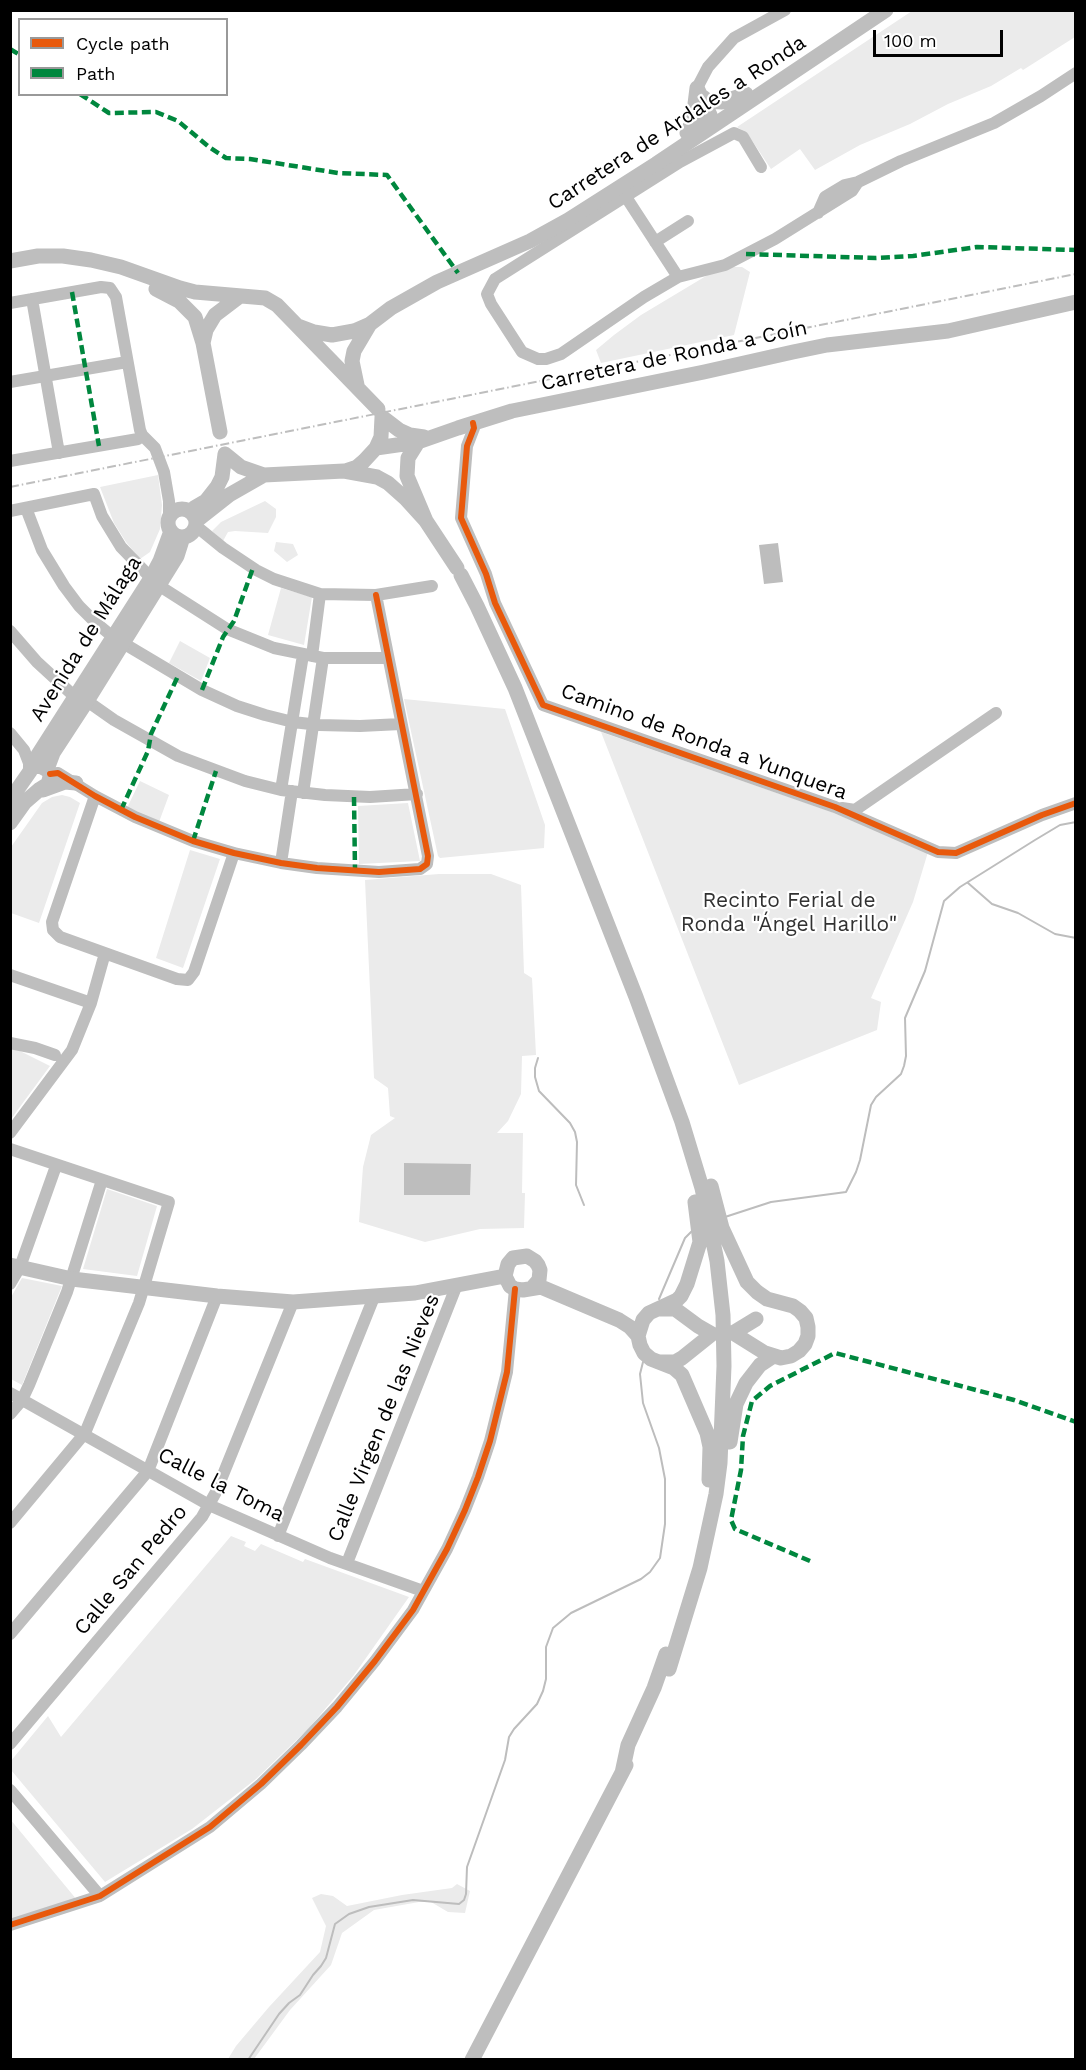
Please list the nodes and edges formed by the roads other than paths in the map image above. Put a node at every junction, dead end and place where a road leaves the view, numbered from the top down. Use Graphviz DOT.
graph roads {
  1 [pos="785,10"];
  2 [pos="874,10"];
  3 [pos="886,10"];
  4 [pos="1076,73"];
  5 [pos="768,91"];
  6 [pos="746,94"];
  7 [pos="699,98"];
  8 [pos="710,119"];
  9 [pos="687,133"];
  10 [pos="656,164"];
  11 [pos="761,167"];
  12 [pos="626,197"];
  13 [pos="688,221"];
  14 [pos="655,243"];
  15 [pos="518,245"];
  16 [pos="13,261"];
  17 [pos="485,261"];
  18 [pos="678,277"];
  19 [pos="495,279"];
  20 [pos="240,296"];
  21 [pos="1076,298"];
  22 [pos="32,299"];
  23 [pos="10,303"];
  24 [pos="370,324"];
  25 [pos="298,326"];
  26 [pos="933,331"];
  27 [pos="203,343"];
  28 [pos="127,362"];
  29 [pos="45,376"];
  30 [pos="10,382"];
  31 [pos="357,385"];
  32 [pos="380,413"];
  33 [pos="473,423"];
  34 [pos="458,428"];
  35 [pos="220,432"];
  36 [pos="142,435"];
  37 [pos="423,440"];
  38 [pos="467,446"];
  39 [pos="374,452"];
  40 [pos="58,453"];
  41 [pos="10,461"];
  42 [pos="344,471"];
  43 [pos="264,475"];
  44 [pos="26,508"];
  45 [pos="10,511"];
  46 [pos="422,514"];
  47 [pos="181,519"];
  48 [pos="154,581"];
  49 [pos="432,585"];
  50 [pos="320,594"];
  51 [pos="376,595"];
  52 [pos="10,631"];
  53 [pos="118,640"];
  54 [pos="313,656"];
  55 [pos="388,658"];
  56 [pos="81,699"];
  57 [pos="996,713"];
  58 [pos="293,722"];
  59 [pos="313,724"];
  60 [pos="401,724"];
  61 [pos="10,733"];
  62 [pos="37,771"];
  63 [pos="76,783"];
  64 [pos="292,791"];
  65 [pos="417,794"];
  66 [pos="95,796"];
  67 [pos="10,800"];
  68 [pos="28,800"];
  69 [pos="1076,803"];
  70 [pos="835,807"];
  71 [pos="10,823"];
  72 [pos="234,853"];
  73 [pos="281,863"];
  74 [pos="615,942"];
  75 [pos="105,953"];
  76 [pos="10,975"];
  77 [pos="636,997"];
  78 [pos="91,1003"];
  79 [pos="10,1043"];
  80 [pos="55,1054"];
  81 [pos="10,1133"];
  82 [pos="10,1149"];
  83 [pos="56,1166"];
  84 [pos="102,1180"];
  85 [pos="15,1266"];
  86 [pos="505,1276"];
  87 [pos="72,1279"];
  88 [pos="536,1282"];
  89 [pos="10,1284"];
  90 [pos="456,1287"];
  91 [pos="144,1288"];
  92 [pos="515,1289"];
  93 [pos="218,1296"];
  94 [pos="374,1297"];
  95 [pos="293,1302"];
  96 [pos="784,1303"];
  97 [pos="653,1311"];
  98 [pos="638,1336"];
  99 [pos="766,1352"];
  100 [pos="660,1362"];
  101 [pos="10,1393"];
  102 [pos="22,1400"];
  103 [pos="10,1414"];
  104 [pos="85,1433"];
  105 [pos="148,1471"];
  106 [pos="209,1504"];
  107 [pos="10,1523"];
  108 [pos="278,1536"];
  109 [pos="347,1563"];
  110 [pos="423,1592"];
  111 [pos="10,1634"];
  112 [pos="669,1669"];
  113 [pos="10,1744"];
  114 [pos="622,1773"];
  115 [pos="10,1790"];
  116 [pos="100,1896"];
  117 [pos="10,1925"];
  118 [pos="472,2060"];
  1 -- 7 [label="street"];
  2 -- 6 [label="main road, Carretera de Ardales a Ronda"];
  3 -- 5 [label="main road, Carretera de Ardales a Ronda"];
  4 -- 18 [label="street"];
  5 -- 8 [label="main road"];
  5 -- 10 [label="main road, Carretera de Ardales a Ronda"];
  6 -- 7 [label="main road"];
  6 -- 8 [label="main road, Carretera de Ardales a Ronda"];
  7 -- 8 [label="main road"];
  7 -- 9 [label="main road"];
  8 -- 9 [label="main road, Carretera de Ardales a Ronda"];
  8 -- 10 [label="main road"];
  9 -- 15 [label="main road, Carretera de Ardales a Ronda"];
  10 -- 15 [label="main road, Carretera de Ardales a Ronda"];
  11 -- 12 [label="street"];
  12 -- 14 [label="street"];
  12 -- 19 [label="street"];
  13 -- 14 [label="street"];
  14 -- 18 [label="street"];
  15 -- 17 [label="main road, Carretera de Ardales a Ronda"];
  16 -- 20 [label="main road"];
  16 -- 27 [label="main road"];
  17 -- 19 [label="street"];
  17 -- 24 [label="main road, Carretera de Ardales a Ronda"];
  18 -- 19 [label="street"];
  20 -- 25 [label="main road"];
  20 -- 27 [label="main road"];
  21 -- 26 [label="main road, Carretera de Ronda a Coín"];
  21 -- 26 [label="main road, Carretera de Ronda a Coín"];
  22 -- 23 [label="street"];
  22 -- 28 [label="street"];
  22 -- 29 [label="street"];
  24 -- 25 [label="main road"];
  24 -- 31 [label="main road"];
  25 -- 31 [label="main road"];
  26 -- 33 [label="main road, Carretera de Ronda a Coín"];
  27 -- 35 [label="main road"];
  28 -- 29 [label="street"];
  28 -- 36 [label="street"];
  29 -- 30 [label="street"];
  29 -- 40 [label="street"];
  31 -- 32 [label="main road"];
  32 -- 37 [label="main road"];
  32 -- 39 [label="main road"];
  33 -- 34 [label="main road, Carretera de Ronda a Coín"];
  33 -- 38 [label="street, Camino de Ronda a Yunquera"];
  34 -- 37 [label="main road, Carretera de Ronda a Coín"];
  34 -- 38 [label="street"];
  36 -- 40 [label="street"];
  36 -- 47 [label="street"];
  37 -- 39 [label="main road, Carretera de Ronda a Coín"];
  37 -- 46 [label="main road"];
  38 -- 70 [label="street, Camino de Ronda a Yunquera"];
  39 -- 42 [label="main road"];
  39 -- 46 [label="main road"];
  40 -- 41 [label="street"];
  42 -- 43 [label="main road"];
  42 -- 46 [label="main road"];
  43 -- 47 [label="main road"];
  43 -- 47 [label="main road"];
  44 -- 45 [label="street"];
  44 -- 48 [label="street"];
  44 -- 53 [label="street"];
  46 -- 74 [label="main road"];
  47 -- 48 [label="main road, Avenida de Málaga"];
  47 -- 50 [label="street"];
  48 -- 53 [label="main road, Avenida de Málaga"];
  48 -- 54 [label="street"];
  49 -- 51 [label="street"];
  50 -- 51 [label="street"];
  50 -- 54 [label="street"];
  51 -- 55 [label="street"];
  52 -- 56 [label="street"];
  53 -- 56 [label="main road, Avenida de Málaga"];
  53 -- 58 [label="street"];
  54 -- 55 [label="street"];
  54 -- 58 [label="street"];
  54 -- 59 [label="street"];
  55 -- 60 [label="street"];
  56 -- 62 [label="main road, Avenida de Málaga"];
  56 -- 64 [label="street"];
  57 -- 70 [label="street"];
  58 -- 59 [label="street"];
  58 -- 64 [label="street"];
  59 -- 60 [label="street"];
  59 -- 64 [label="street"];
  60 -- 65 [label="street"];
  61 -- 62 [label="street"];
  62 -- 63 [label="street"];
  62 -- 67 [label="main road, Avenida de Málaga"];
  62 -- 68 [label="main road"];
  63 -- 66 [label="street"];
  63 -- 68 [label="main road"];
  64 -- 65 [label="street"];
  64 -- 73 [label="street"];
  65 -- 73 [label="street"];
  66 -- 72 [label="street"];
  66 -- 75 [label="street"];
  68 -- 71 [label="main road"];
  69 -- 70 [label="street, Camino de Ronda a Yunquera"];
  72 -- 73 [label="street"];
  72 -- 75 [label="street"];
  74 -- 77 [label="main road"];
  74 -- 97 [label="main road"];
  75 -- 78 [label="street"];
  76 -- 78 [label="street"];
  77 -- 96 [label="main road"];
  77 -- 112 [label="main road"];
  78 -- 81 [label="street"];
  79 -- 80 [label="street"];
  82 -- 83 [label="street"];
  83 -- 84 [label="street"];
  83 -- 85 [label="street"];
  84 -- 87 [label="street"];
  84 -- 91 [label="street"];
  85 -- 87 [label="main road"];
  85 -- 89 [label="street"];
  86 -- 88 [label="main road"];
  86 -- 90 [label="main road"];
  86 -- 92 [label="main road"];
  87 -- 91 [label="main road"];
  87 -- 102 [label="street"];
  88 -- 92 [label="main road"];
  88 -- 97 [label="main road"];
  88 -- 98 [label="main road"];
  90 -- 94 [label="main road"];
  90 -- 109 [label="street, Calle Virgen de las Nieves"];
  91 -- 93 [label="main road"];
  91 -- 104 [label="street"];
  92 -- 110 [label="street"];
  93 -- 95 [label="main road"];
  93 -- 105 [label="street"];
  94 -- 95 [label="main road"];
  94 -- 108 [label="street"];
  95 -- 106 [label="street, Calle San Pedro"];
  96 -- 99 [label="main road"];
  96 -- 99 [label="main road"];
  97 -- 98 [label="main road"];
  97 -- 100 [label="main road"];
  98 -- 100 [label="main road"];
  99 -- 112 [label="main road"];
  100 -- 114 [label="main road"];
  101 -- 102 [label="street, Calle la Toma"];
  102 -- 103 [label="street"];
  102 -- 104 [label="street, Calle la Toma"];
  104 -- 105 [label="street, Calle la Toma"];
  104 -- 107 [label="street"];
  105 -- 106 [label="street, Calle la Toma"];
  105 -- 111 [label="street"];
  106 -- 108 [label="street, Calle la Toma"];
  106 -- 113 [label="street, Calle San Pedro"];
  108 -- 109 [label="street, Calle la Toma"];
  109 -- 110 [label="street, Calle la Toma"];
  110 -- 116 [label="street"];
  112 -- 114 [label="main road"];
  114 -- 118 [label="main road"];
  115 -- 116 [label="street"];
  116 -- 117 [label="street"];
}
